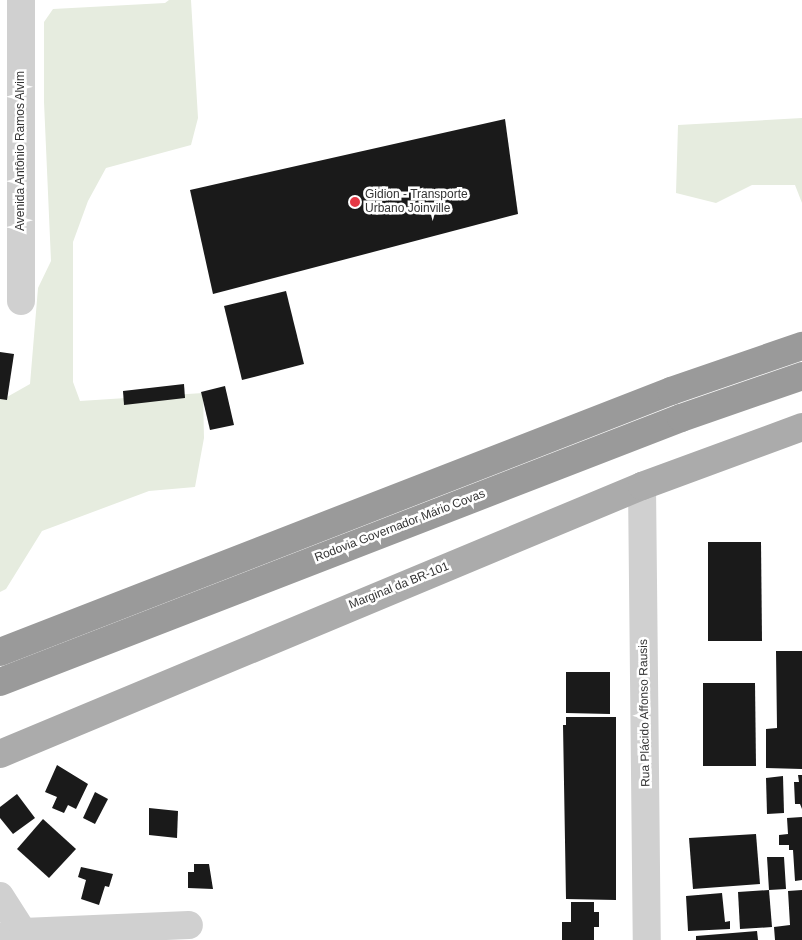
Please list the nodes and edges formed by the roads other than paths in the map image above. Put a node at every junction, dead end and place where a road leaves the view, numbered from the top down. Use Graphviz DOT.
graph roads {
  1 [pos="21,0"];
  2 [pos="21,301"];
  3 [pos="802,346"];
  4 [pos="802,376"];
  5 [pos="802,427"];
  6 [pos="642,486"];
  7 [pos="0,652"];
  8 [pos="0,682"];
  9 [pos="0,754"];
  10 [pos="0,896"];
  11 [pos="189,925"];
  12 [pos="12,935"];
  13 [pos="647,940"];
  1 -- 2 [label="street, Avenida Antônio Ramos Alvim"];
  3 -- 7 [label="highway"];
  4 -- 8 [label="highway, Rodovia Governador Mário Covas"];
  5 -- 6 [label="main road, Marginal da BR-101"];
  6 -- 9 [label="main road, Marginal da BR-101"];
  6 -- 13 [label="street, Rua Plácido Affonso Rausis"];
  10 -- 12 [label="street"];
  11 -- 12 [label="street"];
}
